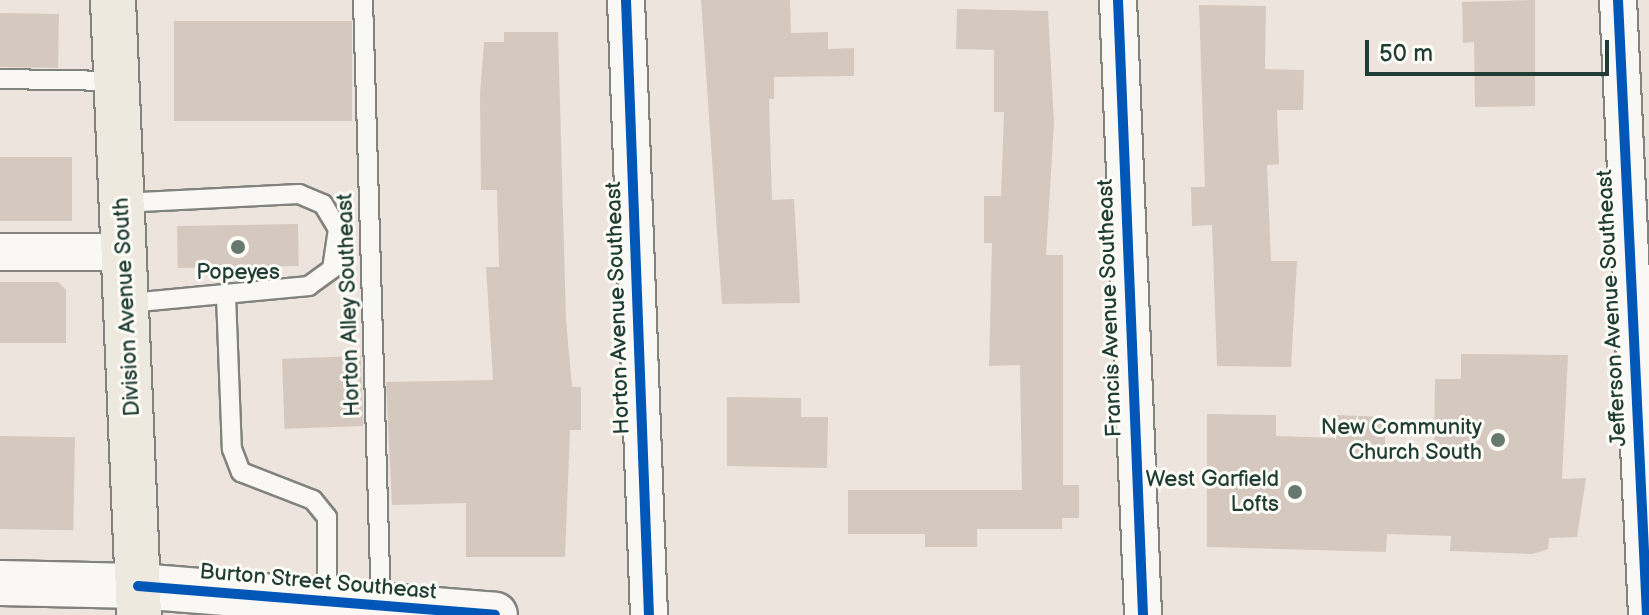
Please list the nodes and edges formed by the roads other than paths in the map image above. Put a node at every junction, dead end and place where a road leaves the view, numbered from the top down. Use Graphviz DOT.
graph roads {
  1 [pos="113,0"];
  2 [pos="363,0"];
  3 [pos="626,0"];
  4 [pos="1118,0"];
  5 [pos="1618,0"];
  6 [pos="0,79"];
  7 [pos="117,81"];
  8 [pos="121,203"];
  9 [pos="0,252"];
  10 [pos="123,252"];
  11 [pos="1640,284"];
  12 [pos="226,296"];
  13 [pos="128,303"];
  14 [pos="0,583"];
  15 [pos="139,600"];
  16 [pos="360,609"];
  17 [pos="495,615"];
  18 [pos="649,615"];
  19 [pos="1143,615"];
  20 [pos="1647,615"];
  1 -- 7 [label="main road, Division Avenue South"];
  2 -- 16 [label="lane, Horton Alley Southeast"];
  3 -- 18 [label="street, Horton Avenue Southeast"];
  4 -- 19 [label="street, Francis Avenue Southeast"];
  5 -- 11 [label="street, Jefferson Avenue Southeast"];
  6 -- 7 [label="lane"];
  7 -- 8 [label="main road, Division Avenue South"];
  8 -- 10 [label="main road, Division Avenue South"];
  8 -- 12 [label="lane"];
  9 -- 10 [label="street"];
  10 -- 13 [label="main road, Division Avenue South"];
  11 -- 20 [label="street, Jefferson Avenue Southeast"];
  12 -- 13 [label="lane"];
  12 -- 16 [label="lane"];
  13 -- 15 [label="main road, Division Avenue South"];
  14 -- 15 [label="main road, Burton Street Southeast"];
  15 -- 16 [label="main road, Burton Street Southeast"];
  16 -- 17 [label="main road, Burton Street Southeast"];
}
